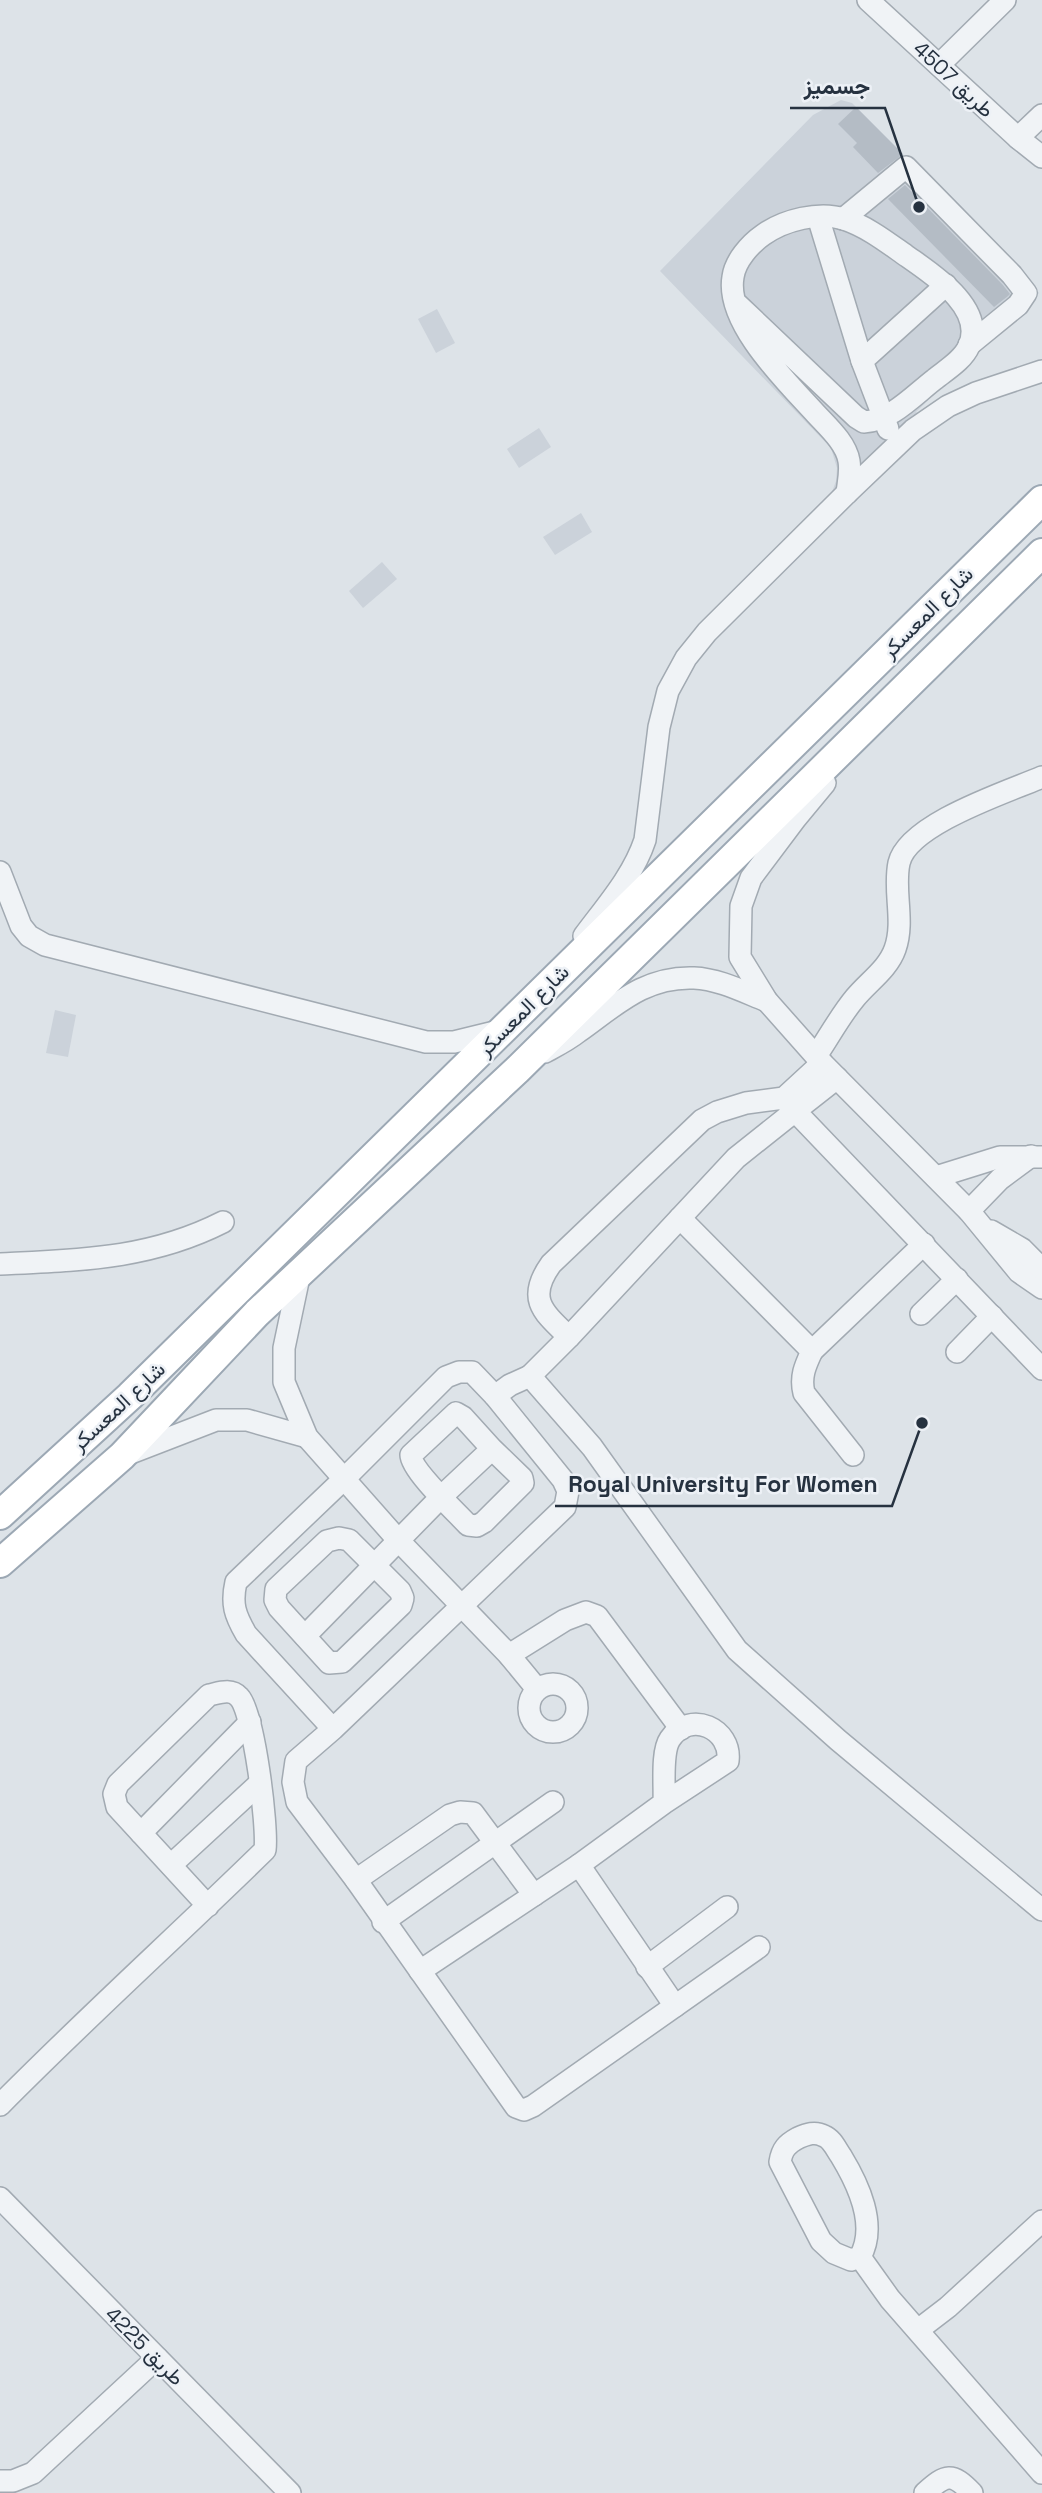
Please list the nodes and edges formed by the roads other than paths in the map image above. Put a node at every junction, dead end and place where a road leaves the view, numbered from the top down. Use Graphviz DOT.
graph roads {
  1 [pos="868,0"];
  2 [pos="1001,1"];
  3 [pos="939,65"];
  4 [pos="1042,115"];
  5 [pos="1018,138"];
  6 [pos="1042,157"];
  7 [pos="818,217"];
  8 [pos="843,219"];
  9 [pos="946,285"];
  10 [pos="736,303"];
  11 [pos="970,345"];
  12 [pos="862,361"];
  13 [pos="1042,371"];
  14 [pos="883,419"];
  15 [pos="913,430"];
  16 [pos="847,493"];
  17 [pos="1042,500"];
  18 [pos="1042,553"];
  19 [pos="889,706"];
  20 [pos="1042,777"];
  21 [pos="0,872"];
  22 [pos="544,990"];
  23 [pos="767,1000"];
  24 [pos="504,1029"];
  25 [pos="825,1066"];
  26 [pos="517,1070"];
  27 [pos="789,1105"];
  28 [pos="1036,1156"];
  29 [pos="936,1177"];
  30 [pos="680,1218"];
  31 [pos="974,1218"];
  32 [pos="223,1222"];
  33 [pos="924,1244"];
  34 [pos="0,1264"];
  35 [pos="1042,1269"];
  36 [pos="299,1272"];
  37 [pos="957,1279"];
  38 [pos="1042,1288"];
  39 [pos="921,1314"];
  40 [pos="992,1316"];
  41 [pos="569,1337"];
  42 [pos="812,1351"];
  43 [pos="957,1352"];
  44 [pos="1042,1369"];
  45 [pos="530,1376"];
  46 [pos="495,1396"];
  47 [pos="307,1437"];
  48 [pos="492,1449"];
  49 [pos="853,1455"];
  50 [pos="122,1456"];
  51 [pos="345,1478"];
  52 [pos="442,1496"];
  53 [pos="0,1515"];
  54 [pos="399,1541"];
  55 [pos="0,1563"];
  56 [pos="374,1565"];
  57 [pos="460,1605"];
  58 [pos="304,1636"];
  59 [pos="509,1654"];
  60 [pos="537,1689"];
  61 [pos="250,1721"];
  62 [pos="333,1729"];
  63 [pos="681,1729"];
  64 [pos="260,1783"];
  65 [pos="553,1802"];
  66 [pos="664,1803"];
  67 [pos="141,1833"];
  68 [pos="496,1842"];
  69 [pos="171,1865"];
  70 [pos="579,1866"];
  71 [pos="356,1881"];
  72 [pos="534,1895"];
  73 [pos="208,1906"];
  74 [pos="727,1907"];
  75 [pos="1042,1910"];
  76 [pos="383,1922"];
  77 [pos="759,1947"];
  78 [pos="647,1967"];
  79 [pos="420,1971"];
  80 [pos="675,2006"];
  81 [pos="0,2105"];
  82 [pos="0,2197"];
  83 [pos="1042,2221"];
  84 [pos="860,2258"];
  85 [pos="918,2330"];
  86 [pos="157,2358"];
  87 [pos="1042,2473"];
  88 [pos="0,2482"];
  89 [pos="290,2493"];
  90 [pos="925,2493"];
  91 [pos="972,2493"];
  1 -- 3 [label="street, طريق 4507"];
  2 -- 3 [label="street"];
  3 -- 5 [label="street, طريق 4507"];
  4 -- 5 [label="street"];
  5 -- 6 [label="street, طريق 4507"];
  7 -- 8 [label="street"];
  7 -- 10 [label="street"];
  7 -- 12 [label="street"];
  8 -- 9 [label="street"];
  8 -- 11 [label="street"];
  9 -- 11 [label="street"];
  9 -- 12 [label="street"];
  10 -- 14 [label="street"];
  10 -- 16 [label="street"];
  11 -- 14 [label="street"];
  12 -- 14 [label="street"];
  13 -- 15 [label="street"];
  14 -- 15 [label="street"];
  15 -- 16 [label="street"];
  16 -- 22 [label="street"];
  17 -- 22 [label="main road, شارع المعسكر"];
  18 -- 19 [label="main road, شارع المعسكر"];
  19 -- 23 [label="street"];
  19 -- 26 [label="main road, شارع المعسكر"];
  20 -- 25 [label="street"];
  21 -- 24 [label="street"];
  22 -- 24 [label="main road, شارع المعسكر"];
  23 -- 25 [label="street"];
  23 -- 26 [label="street"];
  24 -- 53 [label="main road, شارع المعسكر"];
  25 -- 27 [label="street"];
  25 -- 29 [label="street"];
  26 -- 36 [label="main road, شارع المعسكر"];
  27 -- 30 [label="street"];
  27 -- 33 [label="street"];
  27 -- 41 [label="street"];
  28 -- 29 [label="street"];
  28 -- 31 [label="street"];
  29 -- 31 [label="street"];
  30 -- 41 [label="street"];
  30 -- 42 [label="street"];
  31 -- 35 [label="street"];
  31 -- 38 [label="street"];
  32 -- 34 [label="street"];
  33 -- 37 [label="street"];
  33 -- 42 [label="street"];
  36 -- 47 [label="street"];
  36 -- 50 [label="main road, شارع المعسكر"];
  37 -- 39 [label="street"];
  37 -- 40 [label="street"];
  40 -- 43 [label="street"];
  40 -- 44 [label="street"];
  41 -- 45 [label="street"];
  42 -- 49 [label="street"];
  45 -- 46 [label="street"];
  45 -- 75 [label="street"];
  46 -- 51 [label="street"];
  46 -- 57 [label="street"];
  47 -- 50 [label="street"];
  47 -- 51 [label="street"];
  48 -- 52 [label="street"];
  48 -- 52 [label="street"];
  48 -- 52 [label="street"];
  50 -- 55 [label="main road, شارع المعسكر"];
  51 -- 54 [label="street"];
  51 -- 62 [label="street"];
  52 -- 54 [label="street"];
  54 -- 56 [label="street"];
  54 -- 57 [label="street"];
  56 -- 58 [label="street"];
  56 -- 58 [label="street"];
  56 -- 58 [label="street"];
  57 -- 59 [label="street"];
  57 -- 62 [label="street"];
  59 -- 60 [label="street"];
  59 -- 63 [label="street"];
  61 -- 64 [label="street"];
  61 -- 67 [label="street"];
  61 -- 67 [label="street"];
  62 -- 71 [label="street"];
  63 -- 66 [label="street"];
  63 -- 66 [label="street"];
  64 -- 69 [label="street"];
  64 -- 73 [label="street"];
  65 -- 68 [label="street"];
  66 -- 70 [label="street"];
  67 -- 69 [label="street"];
  68 -- 71 [label="street"];
  68 -- 72 [label="street"];
  68 -- 76 [label="street"];
  69 -- 73 [label="street"];
  70 -- 72 [label="street"];
  70 -- 78 [label="street"];
  71 -- 76 [label="street"];
  72 -- 79 [label="street"];
  73 -- 81 [label="street"];
  74 -- 78 [label="street"];
  76 -- 79 [label="street"];
  77 -- 80 [label="street"];
  78 -- 80 [label="street"];
  79 -- 80 [label="street"];
  82 -- 86 [label="street, طريق 4225"];
  83 -- 85 [label="street"];
  84 -- 84 [label="street"];
  84 -- 85 [label="street"];
  85 -- 87 [label="street"];
  86 -- 88 [label="street"];
  86 -- 89 [label="street, طريق 4225"];
  90 -- 91 [label="street"];
}
